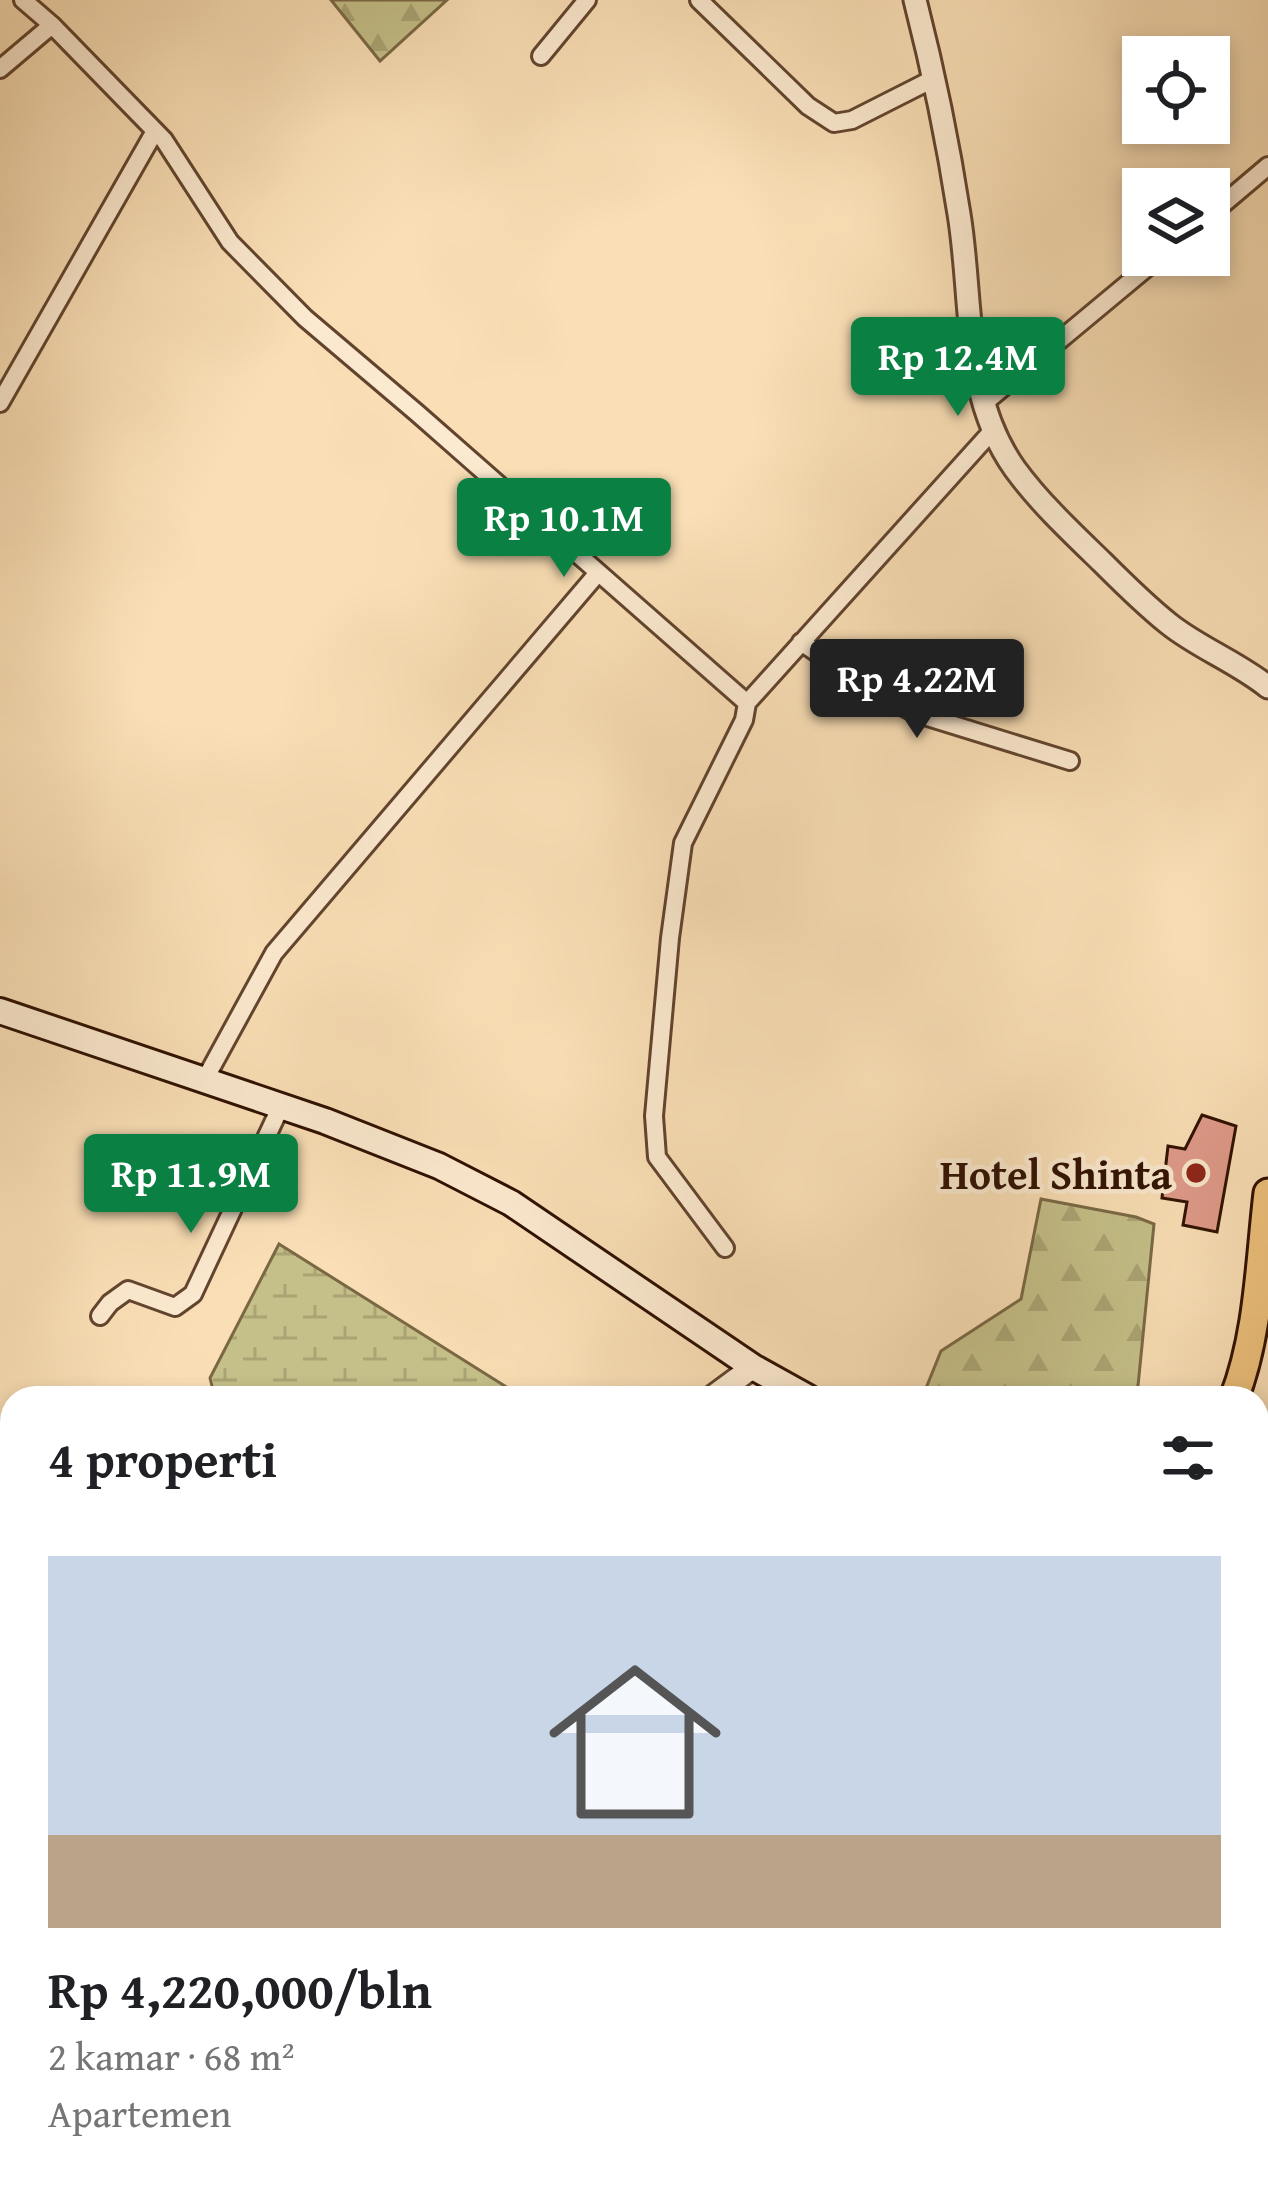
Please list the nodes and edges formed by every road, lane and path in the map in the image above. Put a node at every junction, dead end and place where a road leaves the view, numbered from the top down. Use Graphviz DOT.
graph roads {
  1 [pos="23,0"];
  2 [pos="587,0"];
  3 [pos="699,0"];
  4 [pos="915,0"];
  5 [pos="52,25"];
  6 [pos="541,56"];
  7 [pos="0,69"];
  8 [pos="933,79"];
  9 [pos="155,131"];
  10 [pos="1268,166"];
  11 [pos="1230,198"];
  12 [pos="1137,276"];
  13 [pos="0,403"];
  14 [pos="983,404"];
  15 [pos="993,430"];
  16 [pos="597,574"];
  17 [pos="802,642"];
  18 [pos="1268,688"];
  19 [pos="747,703"];
  20 [pos="1070,761"];
  21 [pos="0,1011"];
  22 [pos="204,1081"];
  23 [pos="281,1106"];
  24 [pos="1268,1193"];
  25 [pos="725,1248"];
  26 [pos="100,1316"];
  27 [pos="753,1367"];
  28 [pos="727,1386"];
  29 [pos="787,1386"];
  30 [pos="1239,1386"];
  1 -- 5 [label="street"];
  2 -- 6 [label="street"];
  3 -- 8 [label="street"];
  4 -- 8 [label="street"];
  5 -- 7 [label="street"];
  5 -- 9 [label="street"];
  8 -- 14 [label="street"];
  9 -- 13 [label="street"];
  9 -- 16 [label="street"];
  10 -- 11 [label="street"];
  12 -- 14 [label="street"];
  14 -- 15 [label="street"];
  15 -- 17 [label="street"];
  15 -- 18 [label="street"];
  16 -- 19 [label="street"];
  16 -- 22 [label="street"];
  17 -- 19 [label="street"];
  17 -- 20 [label="street"];
  19 -- 25 [label="street"];
  21 -- 22 [label="main road"];
  22 -- 23 [label="main road"];
  23 -- 26 [label="street"];
  23 -- 27 [label="main road"];
  24 -- 30 [label="main road"];
  27 -- 28 [label="street"];
  27 -- 29 [label="main road"];
}
